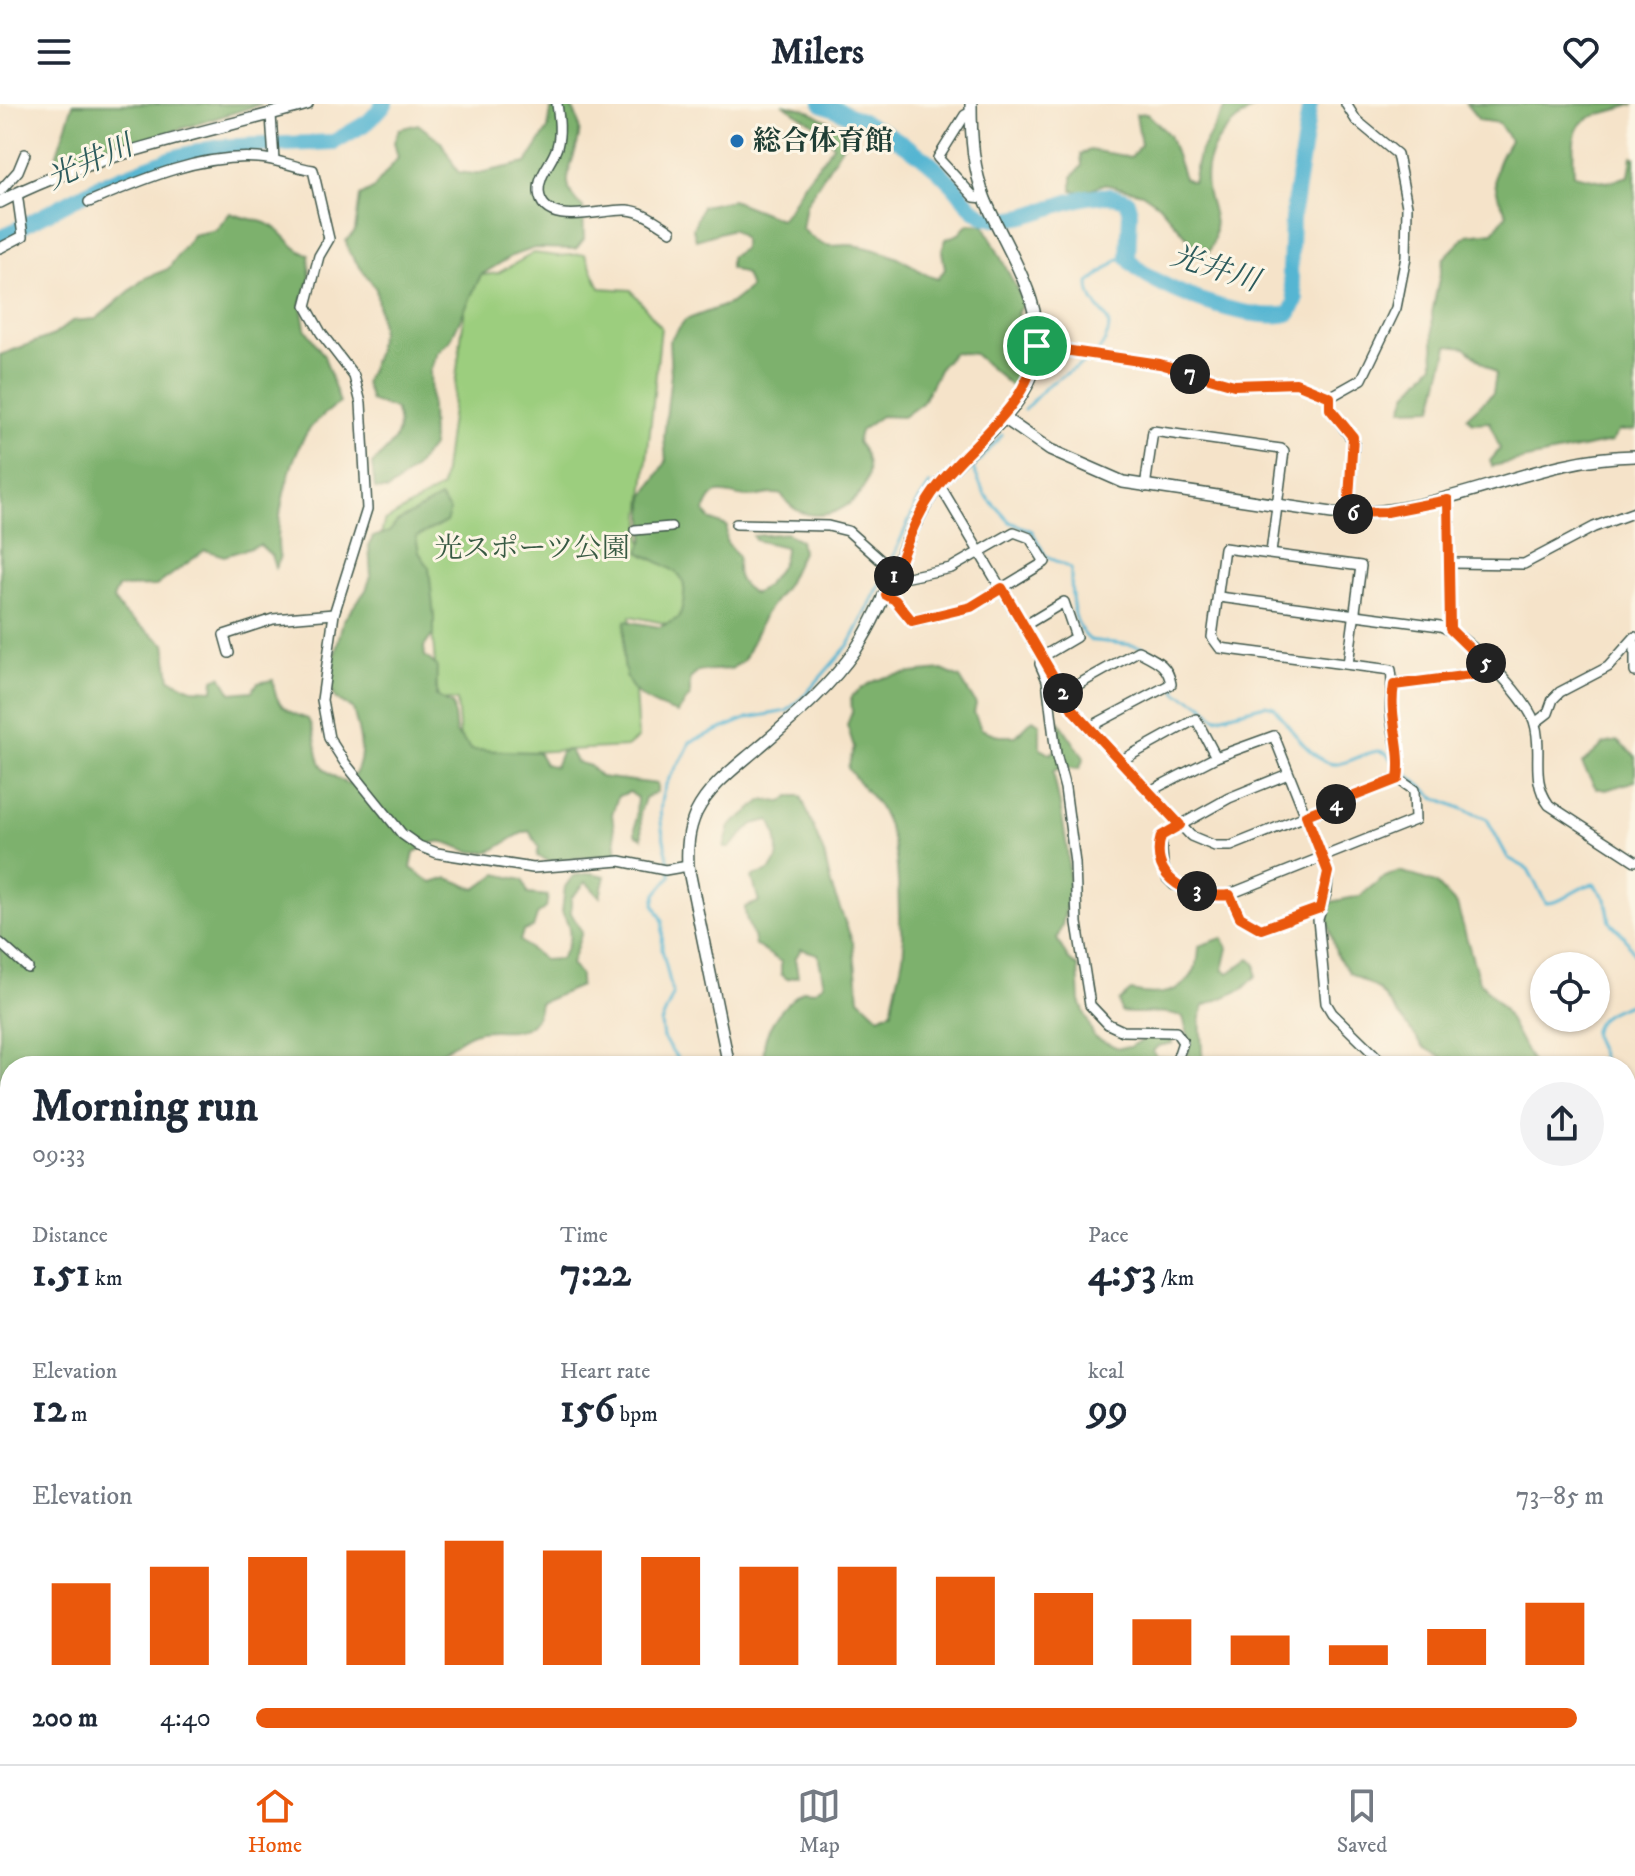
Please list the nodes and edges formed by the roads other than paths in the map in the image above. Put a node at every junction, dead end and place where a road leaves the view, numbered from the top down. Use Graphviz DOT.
graph roads {
  1 [pos="307,104"];
  2 [pos="557,104"];
  3 [pos="1346,104"];
  4 [pos="971,108"];
  5 [pos="271,115"];
  6 [pos="25,154"];
  7 [pos="274,157"];
  8 [pos="17,193"];
  9 [pos="1,196"];
  10 [pos="984,198"];
  11 [pos="89,202"];
  12 [pos="671,231"];
  13 [pos="0,248"];
  14 [pos="1037,346"];
  15 [pos="1330,397"];
  16 [pos="1004,418"];
  17 [pos="1635,456"];
  18 [pos="939,484"];
  19 [pos="1145,487"];
  20 [pos="1448,500"];
  21 [pos="1277,504"];
  22 [pos="1635,512"];
  23 [pos="1348,513"];
  24 [pos="736,524"];
  25 [pos="671,527"];
  26 [pos="635,530"];
  27 [pos="980,552"];
  28 [pos="1271,553"];
  29 [pos="1451,563"];
  30 [pos="897,570"];
  31 [pos="1002,588"];
  32 [pos="886,595"];
  33 [pos="1219,597"];
  34 [pos="334,614"];
  35 [pos="1355,614"];
  36 [pos="1024,626"];
  37 [pos="1450,629"];
  38 [pos="1635,637"];
  39 [pos="1635,644"];
  40 [pos="229,653"];
  41 [pos="1042,657"];
  42 [pos="1348,664"];
  43 [pos="1494,672"];
  44 [pos="1635,672"];
  45 [pos="1394,685"];
  46 [pos="1063,693"];
  47 [pos="1535,723"];
  48 [pos="1088,728"];
  49 [pos="1216,757"];
  50 [pos="1120,761"];
  51 [pos="1399,772"];
  52 [pos="1288,774"];
  53 [pos="1148,792"];
  54 [pos="1306,815"];
  55 [pos="1180,825"];
  56 [pos="1323,857"];
  57 [pos="1635,861"];
  58 [pos="688,866"];
  59 [pos="1230,895"];
  60 [pos="1320,908"];
  61 [pos="0,943"];
  62 [pos="28,968"];
  63 [pos="727,1056"];
  64 [pos="1178,1056"];
  65 [pos="1376,1056"];
  1 -- 5 [label="main road"];
  2 -- 12 [label="street"];
  3 -- 15 [label="street"];
  4 -- 10 [label="main road"];
  4 -- 10 [label="street"];
  5 -- 7 [label="street"];
  5 -- 8 [label="main road"];
  6 -- 9 [label="street"];
  7 -- 11 [label="street"];
  7 -- 34 [label="street"];
  8 -- 9 [label="main road"];
  8 -- 13 [label="street"];
  10 -- 14 [label="main road"];
  14 -- 15 [label="street"];
  14 -- 16 [label="main road"];
  15 -- 23 [label="street"];
  16 -- 18 [label="main road"];
  16 -- 19 [label="main road"];
  17 -- 20 [label="main road"];
  18 -- 27 [label="street"];
  18 -- 30 [label="main road"];
  19 -- 21 [label="main road"];
  19 -- 21 [label="street"];
  20 -- 23 [label="main road"];
  20 -- 29 [label="street"];
  21 -- 23 [label="main road"];
  21 -- 28 [label="street"];
  22 -- 29 [label="street"];
  24 -- 30 [label="street"];
  25 -- 26 [label="street"];
  27 -- 30 [label="street"];
  27 -- 31 [label="street"];
  27 -- 31 [label="street"];
  28 -- 33 [label="street"];
  28 -- 35 [label="street"];
  29 -- 37 [label="street"];
  30 -- 32 [label="main road"];
  31 -- 32 [label="street"];
  31 -- 36 [label="street"];
  32 -- 58 [label="main road"];
  33 -- 35 [label="street"];
  33 -- 42 [label="street"];
  34 -- 40 [label="street"];
  34 -- 58 [label="street"];
  35 -- 37 [label="street"];
  35 -- 42 [label="street"];
  36 -- 41 [label="street"];
  36 -- 41 [label="street"];
  37 -- 43 [label="street"];
  38 -- 47 [label="street"];
  39 -- 44 [label="street"];
  41 -- 46 [label="street"];
  41 -- 64 [label="street"];
  42 -- 45 [label="street"];
  43 -- 45 [label="street"];
  43 -- 47 [label="street"];
  45 -- 51 [label="street"];
  46 -- 48 [label="street"];
  46 -- 48 [label="street"];
  47 -- 57 [label="street"];
  48 -- 50 [label="street"];
  49 -- 50 [label="street"];
  49 -- 52 [label="street"];
  49 -- 53 [label="street"];
  50 -- 53 [label="street"];
  51 -- 54 [label="street"];
  51 -- 56 [label="street"];
  52 -- 54 [label="street"];
  52 -- 55 [label="street"];
  53 -- 55 [label="street"];
  54 -- 55 [label="street"];
  54 -- 56 [label="street"];
  55 -- 59 [label="street"];
  56 -- 59 [label="street"];
  56 -- 60 [label="street"];
  58 -- 63 [label="main road"];
  59 -- 60 [label="street"];
  60 -- 65 [label="street"];
  61 -- 62 [label="street"];
}
